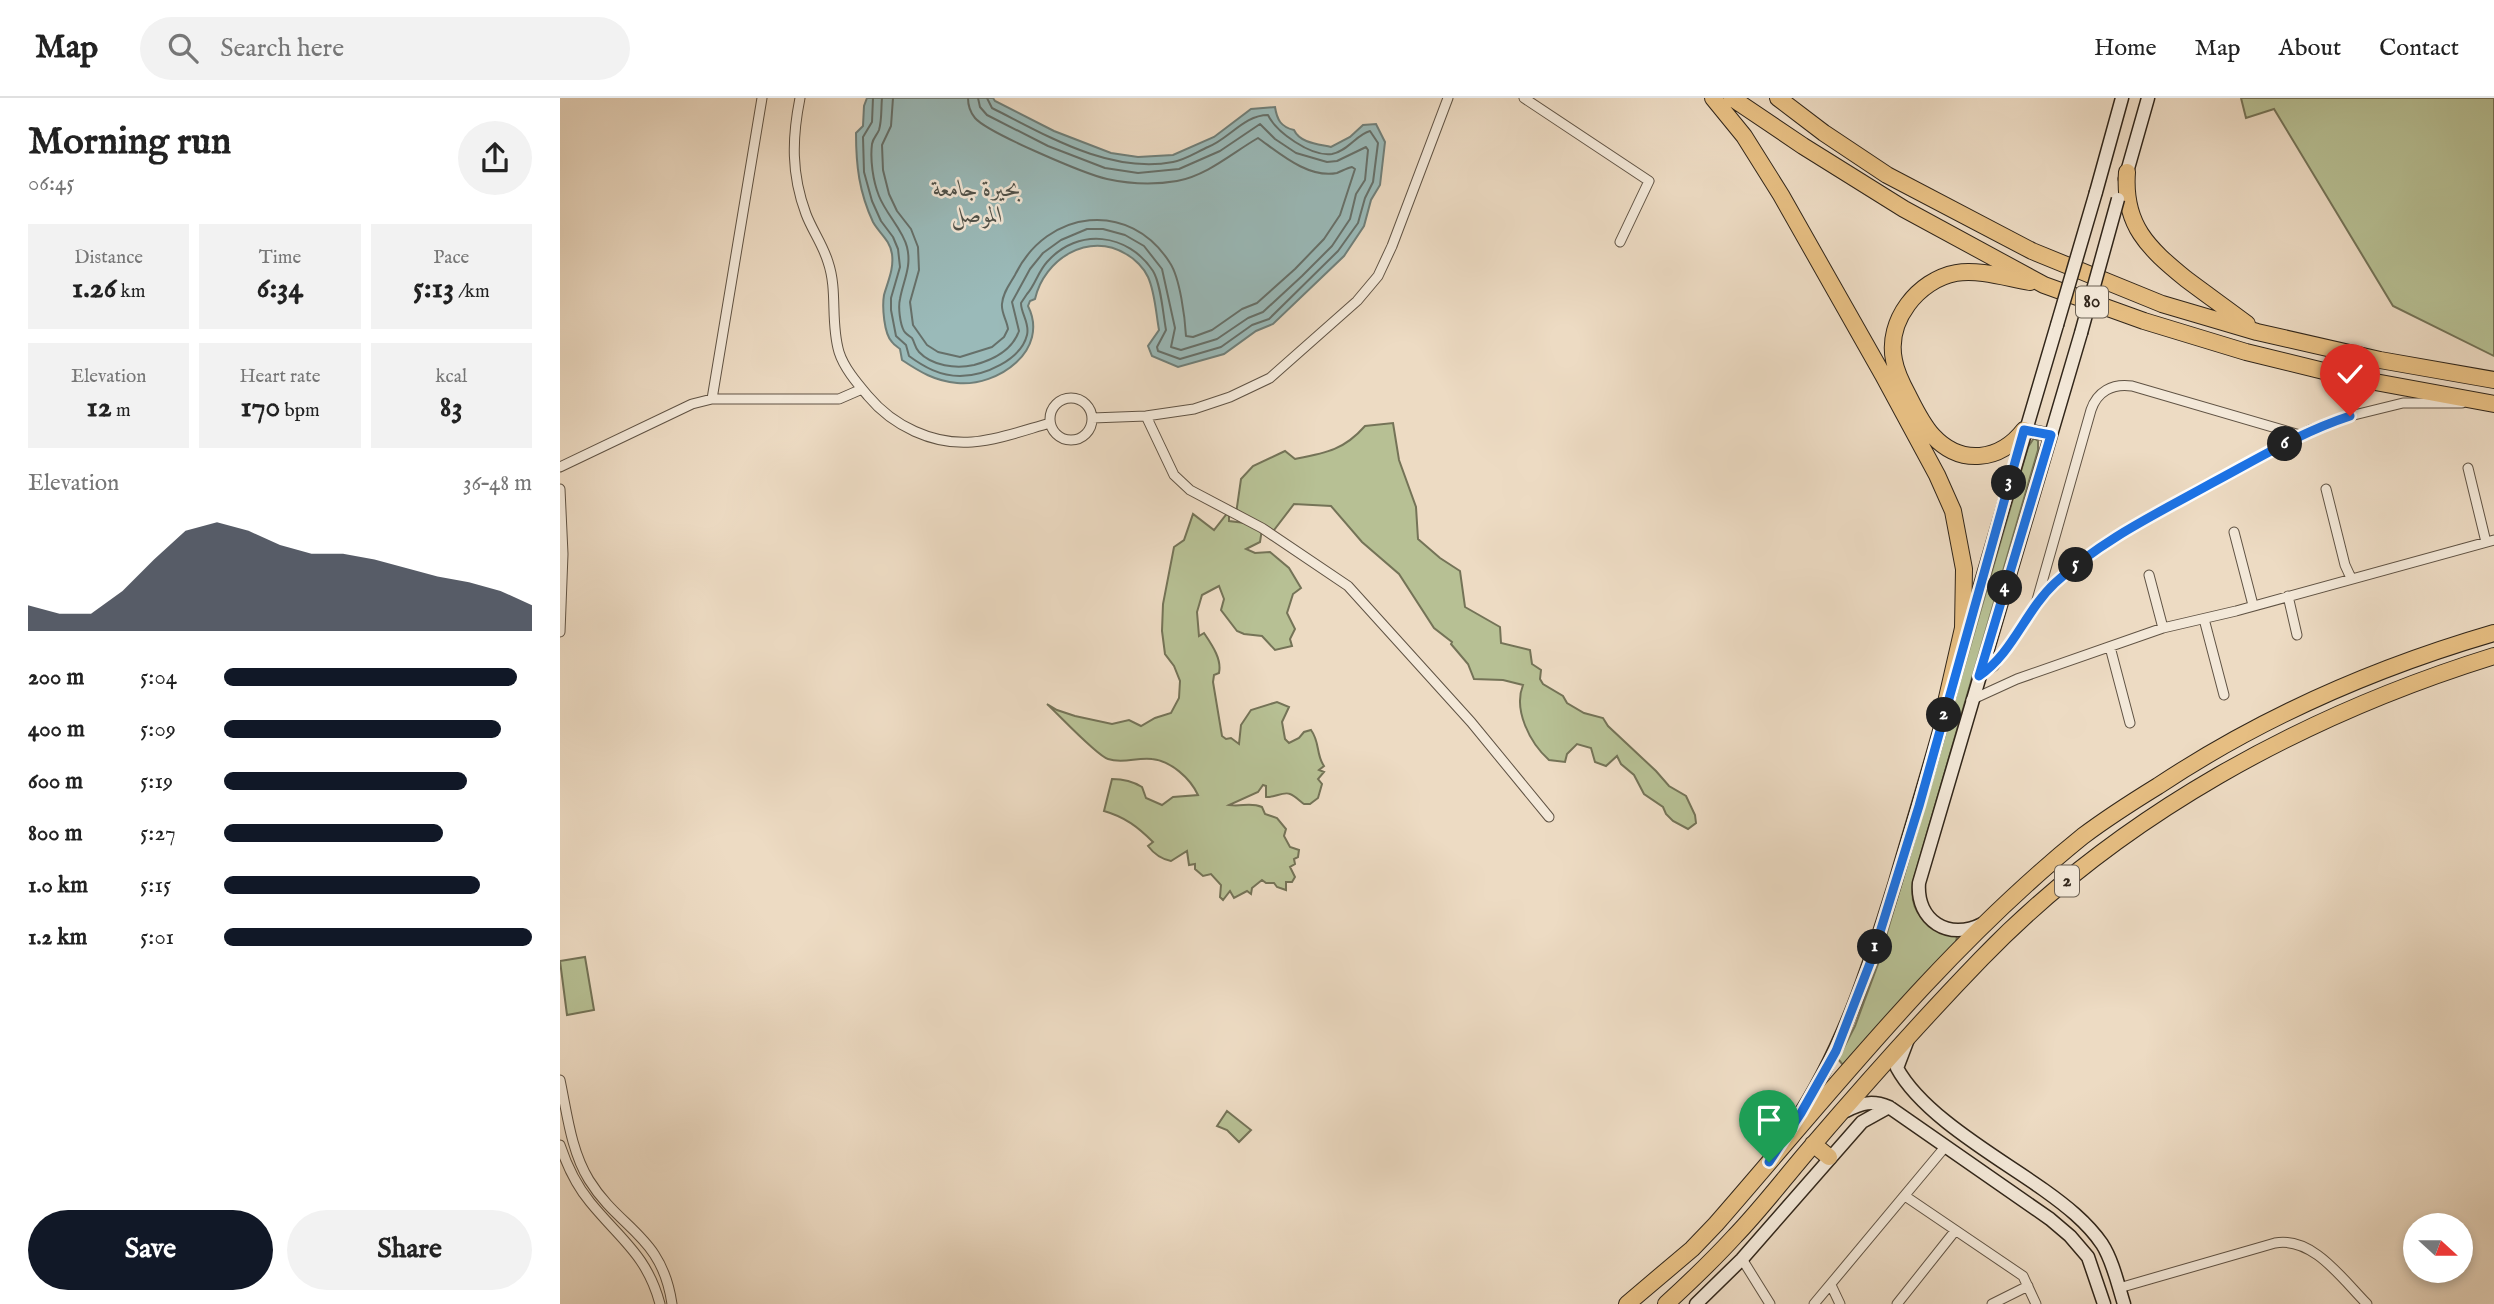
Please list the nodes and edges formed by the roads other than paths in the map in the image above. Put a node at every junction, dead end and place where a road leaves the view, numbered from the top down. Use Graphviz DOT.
graph roads {
  1 [pos="762,98"];
  2 [pos="800,98"];
  3 [pos="1524,98"];
  4 [pos="1713,98"];
  5 [pos="1732,98"];
  6 [pos="1777,98"];
  7 [pos="2122,98"];
  8 [pos="2148,98"];
  9 [pos="1450,99"];
  10 [pos="2127,172"];
  11 [pos="1620,242"];
  12 [pos="2044,285"];
  13 [pos="2257,332"];
  14 [pos="2380,360"];
  15 [pos="2494,380"];
  16 [pos="2379,383"];
  17 [pos="862,389"];
  18 [pos="712,399"];
  19 [pos="2474,401"];
  20 [pos="2494,404"];
  21 [pos="1146,416"];
  22 [pos="1092,418"];
  23 [pos="1050,423"];
  24 [pos="2024,430"];
  25 [pos="2051,435"];
  26 [pos="2300,435"];
  27 [pos="560,467"];
  28 [pos="2468,468"];
  29 [pos="560,489"];
  30 [pos="2326,489"];
  31 [pos="2234,532"];
  32 [pos="2490,541"];
  33 [pos="2149,575"];
  34 [pos="2351,579"];
  35 [pos="2288,596"];
  36 [pos="2036,604"];
  37 [pos="2253,605"];
  38 [pos="2204,619"];
  39 [pos="2163,628"];
  40 [pos="560,632"];
  41 [pos="2494,633"];
  42 [pos="2297,635"];
  43 [pos="2110,647"];
  44 [pos="2494,656"];
  45 [pos="1979,676"];
  46 [pos="2224,695"];
  47 [pos="1971,700"];
  48 [pos="2130,723"];
  49 [pos="1941,724"];
  50 [pos="2111,816"];
  51 [pos="1549,817"];
  52 [pos="2127,836"];
  53 [pos="2002,909"];
  54 [pos="1908,1039"];
  55 [pos="560,1080"];
  56 [pos="1889,1107"];
  57 [pos="1840,1115"];
  58 [pos="1813,1144"];
  59 [pos="560,1145"];
  60 [pos="1945,1147"];
  61 [pos="1829,1157"];
  62 [pos="1769,1162"];
  63 [pos="1905,1196"];
  64 [pos="2085,1224"];
  65 [pos="1955,1231"];
  66 [pos="2070,1236"];
  67 [pos="1692,1249"];
  68 [pos="1742,1259"];
  69 [pos="1708,1265"];
  70 [pos="1831,1285"];
  71 [pos="2028,1286"];
  72 [pos="2119,1288"];
  73 [pos="1902,1301"];
  74 [pos="2365,1302"];
  75 [pos="1699,1303"];
  76 [pos="660,1304"];
  77 [pos="672,1304"];
  78 [pos="1627,1304"];
  79 [pos="1666,1304"];
  80 [pos="1770,1304"];
  81 [pos="1814,1304"];
  82 [pos="1840,1304"];
  83 [pos="1992,1304"];
  84 [pos="2036,1304"];
  85 [pos="2104,1304"];
  86 [pos="2124,1304"];
  87 [pos="2350,1304"];
  1 -- 18 [label="street"];
  2 -- 17 [label="street"];
  3 -- 11 [label="street"];
  4 -- 49 [label="highway"];
  5 -- 12 [label="highway, 80"];
  6 -- 13 [label="highway, 80"];
  7 -- 24 [label="main road, bridge"];
  8 -- 10 [label="main road"];
  9 -- 21 [label="street"];
  10 -- 13 [label="highway"];
  10 -- 25 [label="main road, bridge"];
  12 -- 16 [label="highway, 80"];
  12 -- 24 [label="highway"];
  13 -- 14 [label="highway, 80"];
  14 -- 15 [label="highway, 80"];
  14 -- 16 [label="highway"];
  16 -- 19 [label="highway, 80"];
  17 -- 18 [label="street"];
  17 -- 23 [label="street"];
  18 -- 27 [label="street"];
  19 -- 20 [label="highway, 80"];
  19 -- 26 [label="street"];
  21 -- 22 [label="street"];
  21 -- 51 [label="street"];
  22 -- 23 [label="street"];
  22 -- 23 [label="street"];
  24 -- 25 [label="main road"];
  24 -- 49 [label="main road"];
  25 -- 45 [label="main road"];
  26 -- 36 [label="street"];
  26 -- 36 [label="street"];
  28 -- 32 [label="street"];
  29 -- 40 [label="street"];
  30 -- 34 [label="street"];
  31 -- 37 [label="street"];
  32 -- 34 [label="street"];
  33 -- 39 [label="street"];
  34 -- 35 [label="street"];
  35 -- 37 [label="street"];
  35 -- 42 [label="street"];
  36 -- 45 [label="street"];
  37 -- 38 [label="street"];
  38 -- 39 [label="street"];
  38 -- 46 [label="street"];
  39 -- 43 [label="street"];
  41 -- 50 [label="highway, 2"];
  43 -- 47 [label="street"];
  43 -- 48 [label="street"];
  44 -- 52 [label="highway, 2"];
  45 -- 47 [label="main road"];
  47 -- 53 [label="main road"];
  49 -- 62 [label="main road"];
  50 -- 52 [label="highway"];
  50 -- 53 [label="highway, 2"];
  52 -- 54 [label="highway, 2"];
  53 -- 62 [label="highway, 2"];
  54 -- 57 [label="highway, 2"];
  54 -- 64 [label="main road"];
  55 -- 77 [label="street"];
  56 -- 57 [label="main road"];
  56 -- 60 [label="main road"];
  56 -- 61 [label="main road"];
  57 -- 58 [label="highway, 2"];
  58 -- 61 [label="highway"];
  58 -- 69 [label="highway, 2"];
  59 -- 76 [label="street"];
  60 -- 63 [label="street"];
  60 -- 66 [label="main road"];
  61 -- 68 [label="main road"];
  62 -- 67 [label="highway, 2"];
  63 -- 65 [label="street"];
  63 -- 70 [label="street"];
  64 -- 66 [label="main road"];
  64 -- 72 [label="main road"];
  65 -- 71 [label="street"];
  65 -- 73 [label="street"];
  66 -- 85 [label="main road"];
  67 -- 69 [label="highway"];
  67 -- 78 [label="highway, 2"];
  68 -- 75 [label="main road"];
  68 -- 80 [label="street"];
  69 -- 79 [label="highway, 2"];
  70 -- 81 [label="street"];
  70 -- 82 [label="street"];
  71 -- 83 [label="street"];
  71 -- 84 [label="street"];
  72 -- 74 [label="street"];
  72 -- 86 [label="main road"];
  74 -- 87 [label="street"];
}
